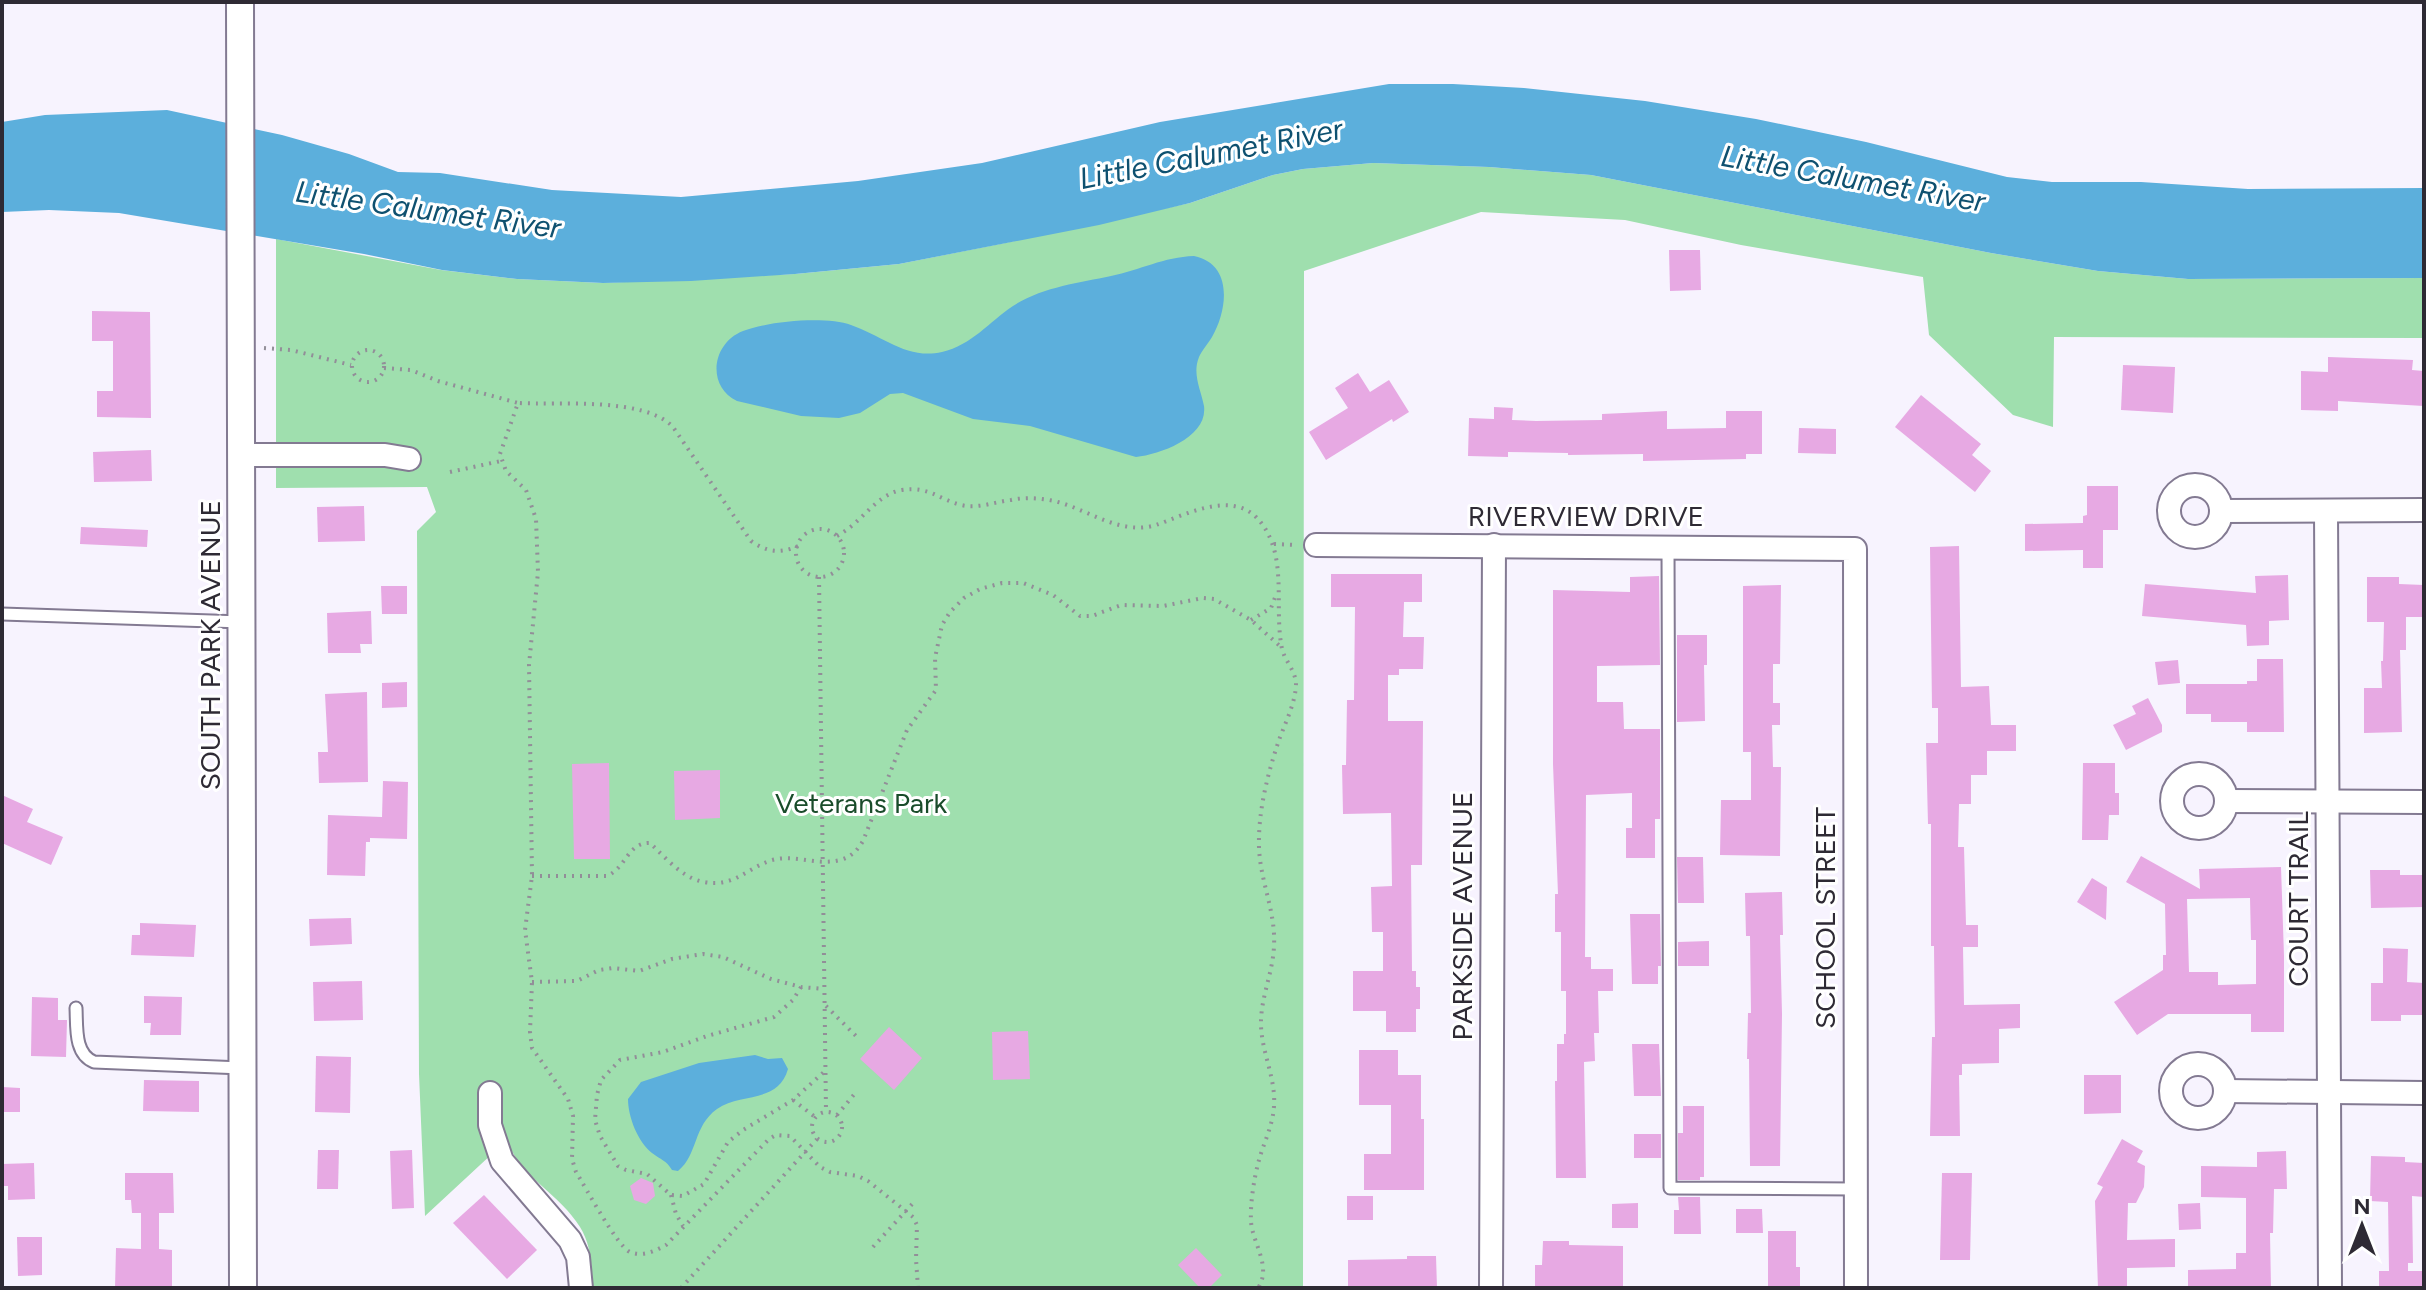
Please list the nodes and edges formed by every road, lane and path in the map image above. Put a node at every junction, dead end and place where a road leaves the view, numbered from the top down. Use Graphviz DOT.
graph roads {
  1 [pos="240,2"];
  2 [pos="242,348"];
  3 [pos="351,365"];
  4 [pos="384,368"];
  5 [pos="518,403"];
  6 [pos="242,455"];
  7 [pos="409,459"];
  8 [pos="501,461"];
  9 [pos="450,472"];
  10 [pos="2424,510"];
  11 [pos="2221,511"];
  12 [pos="2326,511"];
  13 [pos="837,536"];
  14 [pos="1316,545"];
  15 [pos="1494,545"];
  16 [pos="798,546"];
  17 [pos="1668,547"];
  18 [pos="1855,549"];
  19 [pos="819,577"];
  20 [pos="1277,593"];
  21 [pos="2,614"];
  22 [pos="1251,620"];
  23 [pos="242,622"];
  24 [pos="1282,648"];
  25 [pos="2226,801"];
  26 [pos="2328,802"];
  27 [pos="2424,802"];
  28 [pos="822,862"];
  29 [pos="532,876"];
  30 [pos="532,982"];
  31 [pos="801,987"];
  32 [pos="824,989"];
  33 [pos="824,1004"];
  34 [pos="76,1008"];
  35 [pos="859,1039"];
  36 [pos="243,1068"];
  37 [pos="825,1071"];
  38 [pos="857,1091"];
  39 [pos="2225,1091"];
  40 [pos="2329,1092"];
  41 [pos="490,1093"];
  42 [pos="2424,1093"];
  43 [pos="793,1100"];
  44 [pos="826,1111"];
  45 [pos="837,1115"];
  46 [pos="815,1117"];
  47 [pos="817,1139"];
  48 [pos="805,1152"];
  49 [pos="1855,1189"];
  50 [pos="671,1195"];
  51 [pos="914,1202"];
  52 [pos="905,1211"];
  53 [pos="684,1227"];
  54 [pos="873,1247"];
  55 [pos="243,1288"];
  56 [pos="581,1288"];
  57 [pos="681,1288"];
  58 [pos="918,1288"];
  59 [pos="1258,1288"];
  60 [pos="1491,1288"];
  61 [pos="1856,1288"];
  62 [pos="2330,1288"];
  1 -- 2 [label="street, SOUTH PARK AVENUE"];
  2 -- 3 [label="path"];
  2 -- 6 [label="street, SOUTH PARK AVENUE"];
  3 -- 4 [label="path"];
  3 -- 4 [label="path"];
  4 -- 5 [label="path"];
  5 -- 8 [label="path"];
  5 -- 16 [label="path"];
  6 -- 7 [label="street"];
  6 -- 23 [label="street, SOUTH PARK AVENUE"];
  8 -- 9 [label="path"];
  8 -- 29 [label="path"];
  10 -- 12 [label="street"];
  11 -- 12 [label="street"];
  12 -- 26 [label="street, COURT TRAIL"];
  13 -- 16 [label="path"];
  13 -- 19 [label="path"];
  13 -- 20 [label="path"];
  14 -- 15 [label="street, RIVERVIEW DRIVE"];
  15 -- 17 [label="street, RIVERVIEW DRIVE"];
  15 -- 60 [label="street, PARKSIDE AVENUE"];
  16 -- 19 [label="path"];
  17 -- 18 [label="street, RIVERVIEW DRIVE"];
  17 -- 49 [label="lane"];
  18 -- 49 [label="street, SCHOOL STREET"];
  19 -- 28 [label="path"];
  20 -- 22 [label="path"];
  20 -- 24 [label="path"];
  21 -- 23 [label="lane"];
  22 -- 24 [label="path"];
  22 -- 28 [label="path"];
  23 -- 36 [label="street, SOUTH PARK AVENUE"];
  24 -- 59 [label="path"];
  25 -- 26 [label="street"];
  26 -- 27 [label="street"];
  26 -- 40 [label="street, COURT TRAIL"];
  28 -- 29 [label="path"];
  28 -- 32 [label="path"];
  29 -- 30 [label="path"];
  30 -- 31 [label="path"];
  30 -- 53 [label="path"];
  31 -- 32 [label="path"];
  31 -- 50 [label="path"];
  32 -- 33 [label="path"];
  33 -- 35 [label="path"];
  33 -- 37 [label="path"];
  34 -- 36 [label="lane"];
  36 -- 55 [label="street, SOUTH PARK AVENUE"];
  37 -- 43 [label="path"];
  37 -- 44 [label="path"];
  38 -- 45 [label="path"];
  39 -- 40 [label="street"];
  40 -- 42 [label="street"];
  40 -- 62 [label="street, COURT TRAIL"];
  41 -- 56 [label="street"];
  43 -- 46 [label="path"];
  43 -- 50 [label="path"];
  44 -- 45 [label="path"];
  44 -- 46 [label="path"];
  45 -- 47 [label="path"];
  46 -- 47 [label="path"];
  47 -- 48 [label="path"];
  48 -- 52 [label="path"];
  48 -- 53 [label="path"];
  48 -- 57 [label="path"];
  49 -- 61 [label="street, SCHOOL STREET"];
  50 -- 53 [label="path"];
  51 -- 52 [label="path"];
  52 -- 54 [label="path"];
  52 -- 58 [label="path"];
}
